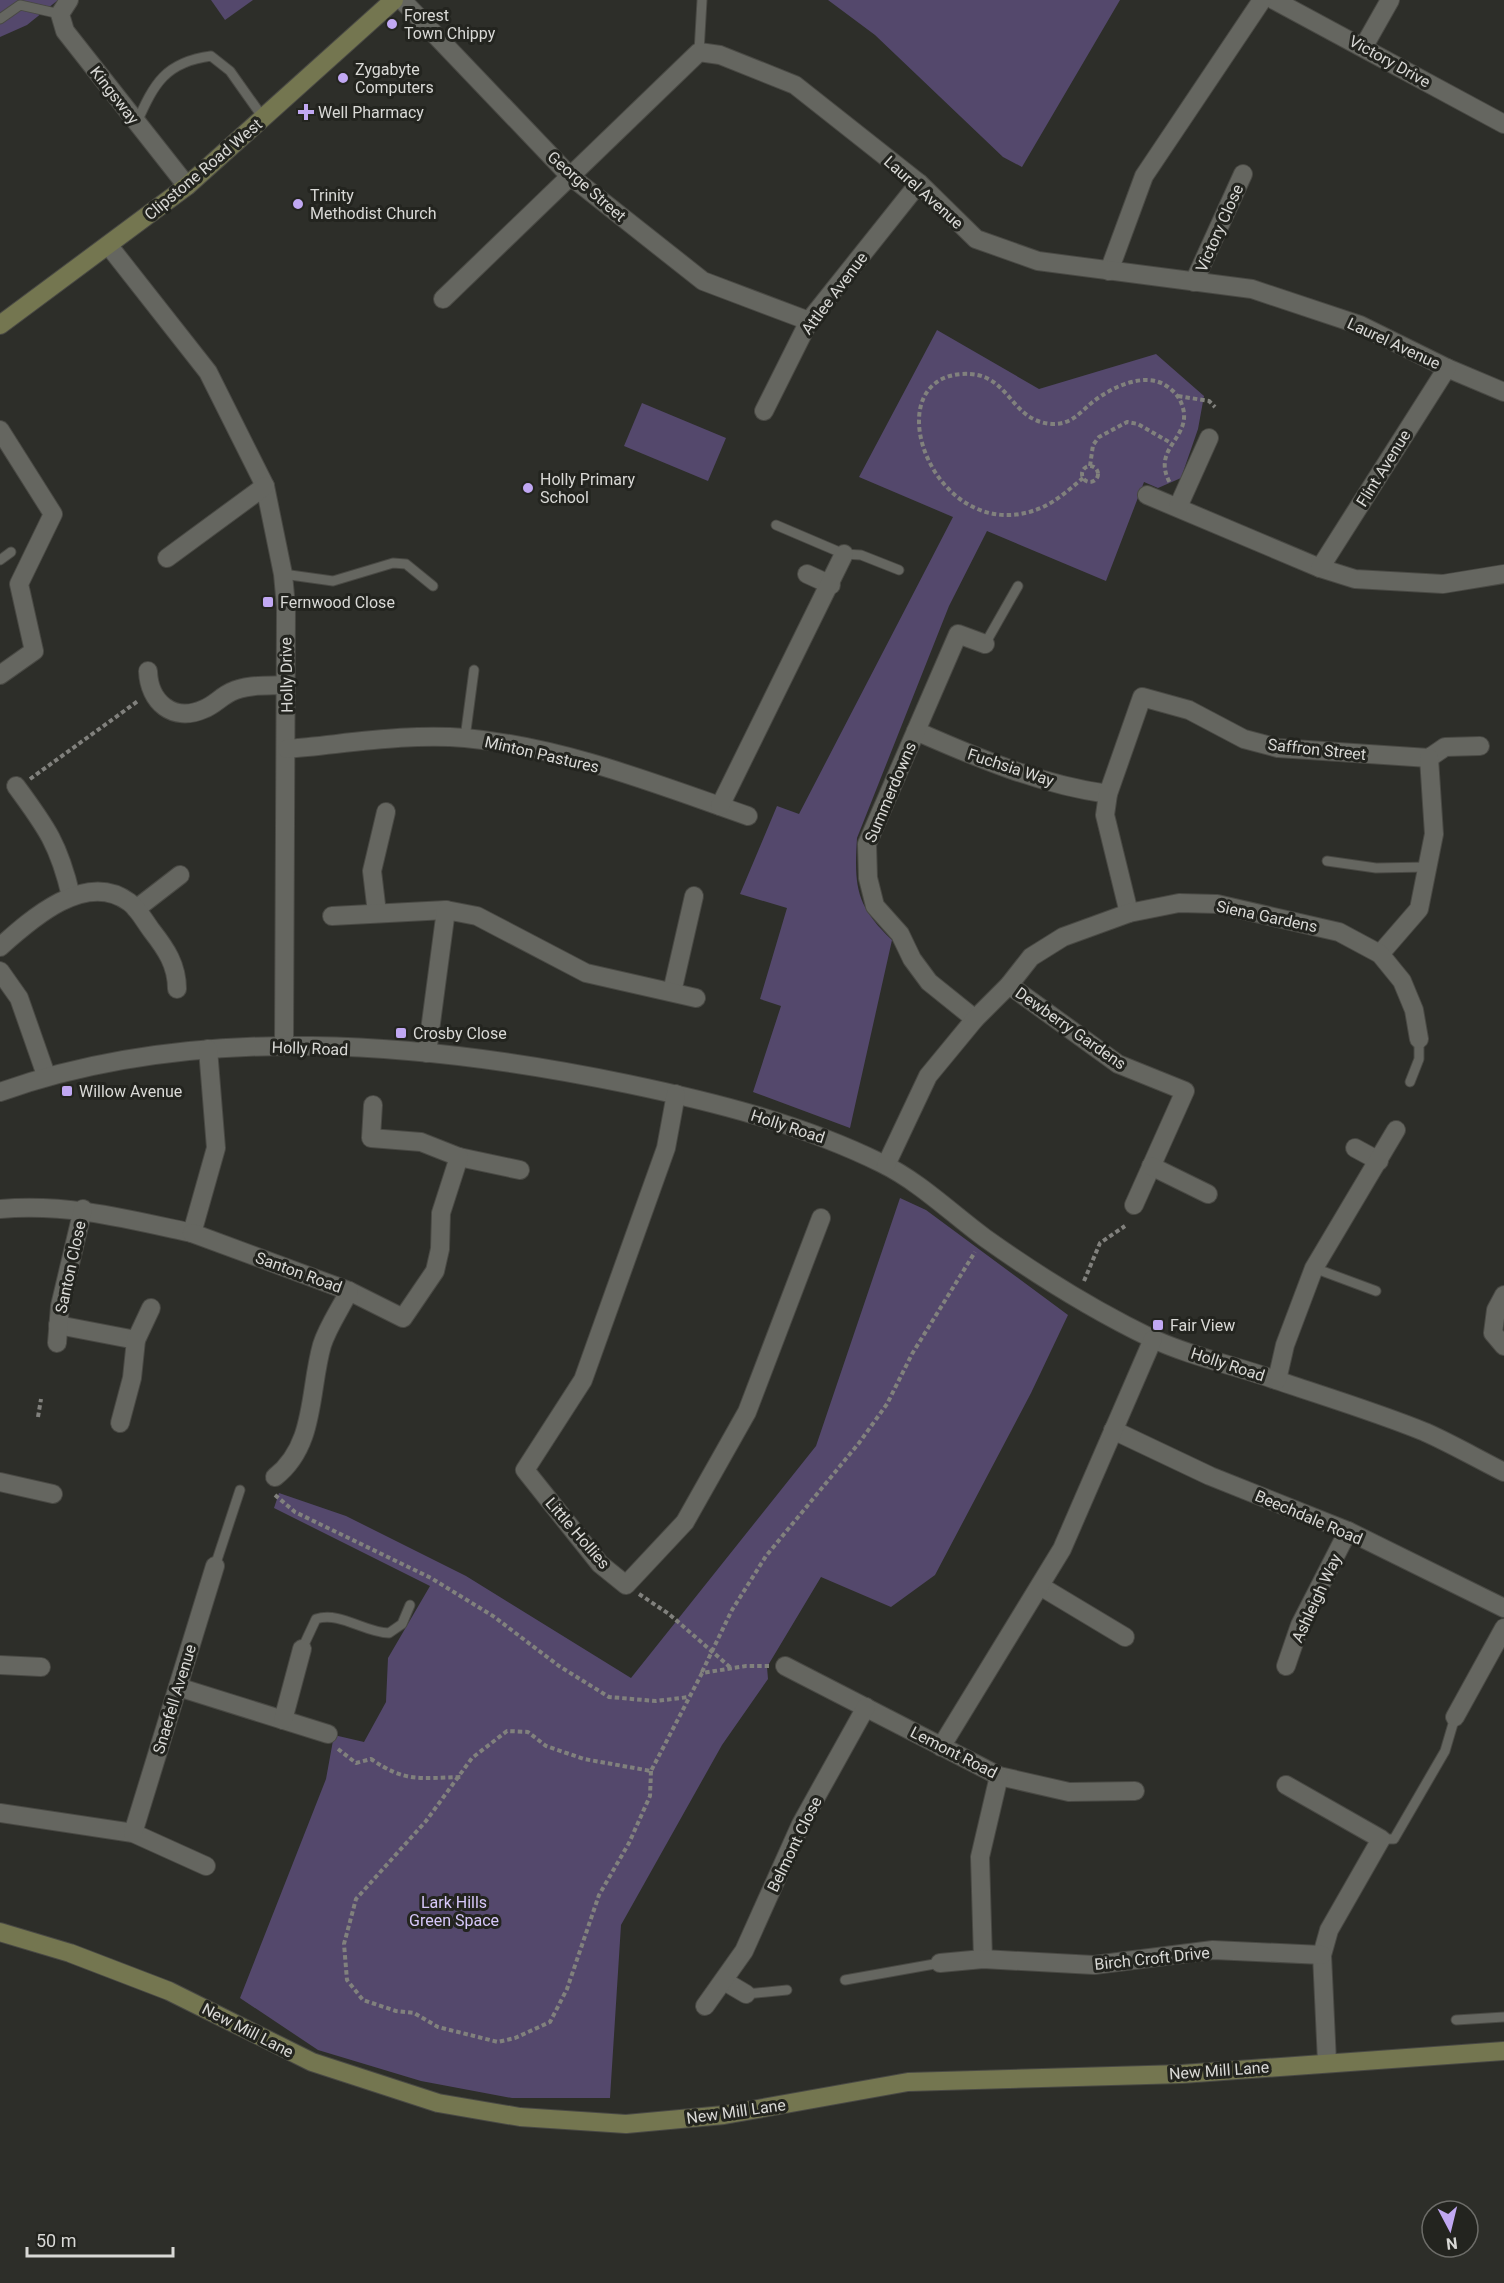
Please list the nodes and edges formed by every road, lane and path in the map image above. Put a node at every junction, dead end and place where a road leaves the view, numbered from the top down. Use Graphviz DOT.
graph roads {
  1 [pos="394,0"];
  2 [pos="402,0"];
  3 [pos="702,0"];
  4 [pos="1262,0"];
  5 [pos="1274,0"];
  6 [pos="1390,0"];
  7 [pos="64,7"];
  8 [pos="0,19"];
  9 [pos="1364,46"];
  10 [pos="699,52"];
  11 [pos="264,118"];
  12 [pos="137,122"];
  13 [pos="1504,124"];
  14 [pos="1243,174"];
  15 [pos="570,175"];
  16 [pos="919,183"];
  17 [pos="187,186"];
  18 [pos="109,246"];
  19 [pos="1109,271"];
  20 [pos="1194,282"];
  21 [pos="443,298"];
  22 [pos="808,321"];
  23 [pos="0,325"];
  24 [pos="1447,368"];
  25 [pos="1504,392"];
  26 [pos="1177,396"];
  27 [pos="1215,407"];
  28 [pos="764,411"];
  29 [pos="0,430"];
  30 [pos="1209,438"];
  31 [pos="1172,443"];
  32 [pos="1090,466"];
  33 [pos="1083,478"];
  34 [pos="265,486"];
  35 [pos="1147,495"];
  36 [pos="1180,505"];
  37 [pos="776,525"];
  38 [pos="11,552"];
  39 [pos="844,554"];
  40 [pos="167,558"];
  41 [pos="0,560"];
  42 [pos="1320,568"];
  43 [pos="899,570"];
  44 [pos="283,574"];
  45 [pos="807,574"];
  46 [pos="1504,574"];
  47 [pos="831,585"];
  48 [pos="433,586"];
  49 [pos="1018,586"];
  50 [pos="985,644"];
  51 [pos="474,670"];
  52 [pos="148,671"];
  53 [pos="0,675"];
  54 [pos="286,685"];
  55 [pos="151,692"];
  56 [pos="916,731"];
  57 [pos="465,738"];
  58 [pos="1480,746"];
  59 [pos="287,749"];
  60 [pos="1429,758"];
  61 [pos="17,787"];
  62 [pos="1108,794"];
  63 [pos="720,806"];
  64 [pos="386,812"];
  65 [pos="748,816"];
  66 [pos="1326,861"];
  67 [pos="1427,867"];
  68 [pos="180,875"];
  69 [pos="71,896"];
  70 [pos="694,896"];
  71 [pos="136,909"];
  72 [pos="446,910"];
  73 [pos="377,913"];
  74 [pos="1129,913"];
  75 [pos="332,916"];
  76 [pos="0,946"];
  77 [pos="1380,954"];
  78 [pos="0,971"];
  79 [pos="1010,985"];
  80 [pos="177,989"];
  81 [pos="672,992"];
  82 [pos="696,998"];
  83 [pos="975,1019"];
  84 [pos="1419,1039"];
  85 [pos="284,1046"];
  86 [pos="208,1048"];
  87 [pos="427,1053"];
  88 [pos="46,1075"];
  89 [pos="1410,1082"];
  90 [pos="0,1092"];
  91 [pos="676,1094"];
  92 [pos="373,1106"];
  93 [pos="1396,1130"];
  94 [pos="1355,1148"];
  95 [pos="459,1157"];
  96 [pos="1379,1161"];
  97 [pos="886,1165"];
  98 [pos="1151,1166"];
  99 [pos="520,1170"];
  100 [pos="1208,1194"];
  101 [pos="1134,1205"];
  102 [pos="0,1209"];
  103 [pos="83,1209"];
  104 [pos="821,1218"];
  105 [pos="1125,1226"];
  106 [pos="192,1233"];
  107 [pos="984,1237"];
  108 [pos="1314,1268"];
  109 [pos="350,1291"];
  110 [pos="1376,1291"];
  111 [pos="1504,1295"];
  112 [pos="1077,1296"];
  113 [pos="151,1308"];
  114 [pos="1153,1339"];
  115 [pos="136,1340"];
  116 [pos="1504,1346"];
  117 [pos="1277,1380"];
  118 [pos="40,1399"];
  119 [pos="38,1417"];
  120 [pos="120,1423"];
  121 [pos="1113,1430"];
  122 [pos="1504,1472"];
  123 [pos="275,1477"];
  124 [pos="0,1482"];
  125 [pos="240,1490"];
  126 [pos="53,1494"];
  127 [pos="1348,1531"];
  128 [pos="215,1566"];
  129 [pos="626,1585"];
  130 [pos="1040,1586"];
  131 [pos="410,1605"];
  132 [pos="1504,1608"];
  133 [pos="1504,1628"];
  134 [pos="1125,1637"];
  135 [pos="302,1649"];
  136 [pos="712,1652"];
  137 [pos="0,1665"];
  138 [pos="785,1666"];
  139 [pos="1286,1666"];
  140 [pos="41,1667"];
  141 [pos="731,1668"];
  142 [pos="702,1673"];
  143 [pos="178,1687"];
  144 [pos="689,1697"];
  145 [pos="866,1707"];
  146 [pos="1455,1717"];
  147 [pos="283,1720"];
  148 [pos="328,1734"];
  149 [pos="941,1747"];
  150 [pos="651,1771"];
  151 [pos="999,1776"];
  152 [pos="460,1778"];
  153 [pos="1286,1785"];
  154 [pos="1135,1791"];
  155 [pos="0,1814"];
  156 [pos="133,1833"];
  157 [pos="1382,1839"];
  158 [pos="206,1866"];
  159 [pos="0,1932"];
  160 [pos="1322,1955"];
  161 [pos="983,1959"];
  162 [pos="940,1964"];
  163 [pos="845,1980"];
  164 [pos="724,1981"];
  165 [pos="787,1990"];
  166 [pos="746,1994"];
  167 [pos="705,2006"];
  168 [pos="1504,2017"];
  169 [pos="1456,2020"];
  170 [pos="1504,2051"];
  171 [pos="1327,2062"];
  1 -- 11 [label="street, Clipstone Road West"];
  2 -- 15 [label="street, George Street"];
  3 -- 10 [label="lane"];
  4 -- 19 [label="street"];
  5 -- 9 [label="street, Victory Drive"];
  6 -- 9 [label="street"];
  7 -- 8 [label="lane"];
  7 -- 12 [label="street, Kingsway"];
  9 -- 13 [label="street, Victory Drive"];
  10 -- 15 [label="street"];
  10 -- 16 [label="street, Laurel Avenue"];
  11 -- 12 [label="lane"];
  11 -- 17 [label="street, Clipstone Road West"];
  12 -- 17 [label="street, Kingsway"];
  14 -- 20 [label="street, Victory Close"];
  15 -- 21 [label="street"];
  15 -- 22 [label="street, George Street"];
  16 -- 19 [label="street, Laurel Avenue"];
  16 -- 22 [label="street, Attlee Avenue"];
  17 -- 18 [label="street, Clipstone Road West"];
  18 -- 23 [label="street, Clipstone Road West"];
  18 -- 34 [label="street, Holly Drive"];
  19 -- 20 [label="street, Laurel Avenue"];
  20 -- 24 [label="street, Laurel Avenue"];
  22 -- 28 [label="street, Attlee Avenue"];
  24 -- 25 [label="street, Laurel Avenue"];
  24 -- 42 [label="street, Flint Avenue"];
  26 -- 27 [label="path"];
  26 -- 31 [label="path"];
  26 -- 33 [label="path"];
  29 -- 53 [label="street"];
  30 -- 36 [label="street"];
  31 -- 32 [label="path"];
  31 -- 36 [label="path"];
  32 -- 33 [label="path"];
  32 -- 33 [label="path"];
  34 -- 40 [label="street"];
  34 -- 44 [label="street, Holly Drive"];
  35 -- 36 [label="street"];
  36 -- 42 [label="street"];
  37 -- 39 [label="lane"];
  38 -- 41 [label="lane"];
  39 -- 43 [label="lane"];
  39 -- 47 [label="street"];
  42 -- 46 [label="street"];
  44 -- 48 [label="lane"];
  44 -- 54 [label="street, Holly Drive"];
  45 -- 47 [label="street"];
  47 -- 63 [label="street"];
  49 -- 50 [label="lane"];
  50 -- 56 [label="street, Summerdowns"];
  51 -- 57 [label="lane"];
  52 -- 55 [label="street"];
  54 -- 55 [label="street"];
  54 -- 59 [label="street, Holly Drive"];
  55 -- 61 [label="path"];
  56 -- 62 [label="street, Fuchsia Way"];
  56 -- 83 [label="street, Summerdowns"];
  57 -- 59 [label="street, Minton Pastures"];
  57 -- 63 [label="street, Minton Pastures"];
  58 -- 60 [label="street, Saffron Street"];
  59 -- 85 [label="street, Holly Drive"];
  60 -- 62 [label="street, Saffron Street"];
  60 -- 67 [label="street"];
  61 -- 69 [label="street"];
  62 -- 74 [label="street"];
  63 -- 65 [label="street, Minton Pastures"];
  64 -- 73 [label="street"];
  66 -- 67 [label="lane"];
  67 -- 77 [label="street"];
  68 -- 71 [label="street"];
  69 -- 71 [label="street"];
  69 -- 76 [label="street"];
  70 -- 81 [label="street"];
  71 -- 80 [label="street"];
  72 -- 73 [label="street"];
  72 -- 81 [label="street"];
  72 -- 87 [label="street"];
  73 -- 75 [label="street"];
  74 -- 77 [label="street, Siena Gardens"];
  74 -- 79 [label="street, Siena Gardens"];
  77 -- 84 [label="street, Siena Gardens"];
  78 -- 88 [label="street"];
  79 -- 83 [label="street, Siena Gardens"];
  79 -- 98 [label="street, Dewberry Gardens"];
  81 -- 82 [label="street"];
  83 -- 97 [label="street, Siena Gardens"];
  84 -- 89 [label="lane"];
  85 -- 86 [label="street, Holly Road"];
  85 -- 87 [label="street, Holly Road"];
  86 -- 88 [label="street, Holly Road"];
  86 -- 106 [label="street"];
  87 -- 91 [label="street, Holly Road"];
  88 -- 90 [label="street, Holly Road"];
  91 -- 97 [label="street, Holly Road"];
  91 -- 129 [label="street, Little Hollies"];
  92 -- 95 [label="street"];
  93 -- 96 [label="street"];
  94 -- 96 [label="street"];
  95 -- 99 [label="street"];
  95 -- 109 [label="street, Santon Road"];
  96 -- 108 [label="street"];
  97 -- 107 [label="street, Holly Road"];
  98 -- 100 [label="street"];
  98 -- 101 [label="street, Dewberry Gardens"];
  102 -- 103 [label="street, Santon Road"];
  103 -- 106 [label="street, Santon Road"];
  103 -- 115 [label="street, Santon Close"];
  104 -- 129 [label="street"];
  105 -- 112 [label="path"];
  106 -- 109 [label="street, Santon Road"];
  107 -- 112 [label="street, Holly Road"];
  107 -- 136 [label="path"];
  108 -- 110 [label="lane"];
  108 -- 117 [label="street"];
  109 -- 123 [label="street"];
  111 -- 116 [label="street"];
  112 -- 114 [label="street, Holly Road"];
  113 -- 115 [label="street"];
  114 -- 117 [label="street, Holly Road"];
  114 -- 121 [label="street"];
  115 -- 120 [label="street"];
  117 -- 122 [label="street, Holly Road"];
  118 -- 119 [label="path"];
  121 -- 127 [label="street, Beechdale Road"];
  121 -- 130 [label="street"];
  123 -- 144 [label="path"];
  124 -- 126 [label="street"];
  125 -- 128 [label="lane"];
  127 -- 132 [label="street, Beechdale Road"];
  127 -- 139 [label="street, Ashleigh Way"];
  128 -- 143 [label="street, Snaefell Avenue"];
  129 -- 136 [label="path"];
  130 -- 134 [label="street"];
  130 -- 149 [label="street"];
  131 -- 135 [label="lane"];
  133 -- 146 [label="street"];
  135 -- 147 [label="street"];
  136 -- 141 [label="path"];
  136 -- 142 [label="path"];
  137 -- 140 [label="street"];
  138 -- 141 [label="path"];
  138 -- 145 [label="street, Lemont Road"];
  141 -- 142 [label="path"];
  142 -- 144 [label="path"];
  143 -- 147 [label="street"];
  143 -- 156 [label="street, Snaefell Avenue"];
  144 -- 150 [label="path"];
  145 -- 149 [label="street, Lemont Road"];
  145 -- 164 [label="street, Belmont Close"];
  146 -- 157 [label="lane"];
  147 -- 148 [label="street"];
  148 -- 152 [label="path"];
  149 -- 151 [label="street, Lemont Road"];
  150 -- 152 [label="path"];
  150 -- 152 [label="path"];
  151 -- 154 [label="street, Lemont Road"];
  151 -- 161 [label="street"];
  153 -- 157 [label="street"];
  155 -- 156 [label="street"];
  156 -- 158 [label="street"];
  157 -- 160 [label="street"];
  159 -- 171 [label="street, New Mill Lane"];
  160 -- 161 [label="street, Birch Croft Drive"];
  160 -- 171 [label="street"];
  161 -- 162 [label="street, Birch Croft Drive"];
  162 -- 163 [label="lane"];
  164 -- 166 [label="street"];
  164 -- 167 [label="street, Belmont Close"];
  165 -- 166 [label="lane"];
  168 -- 169 [label="lane"];
  170 -- 171 [label="street, New Mill Lane"];
}
